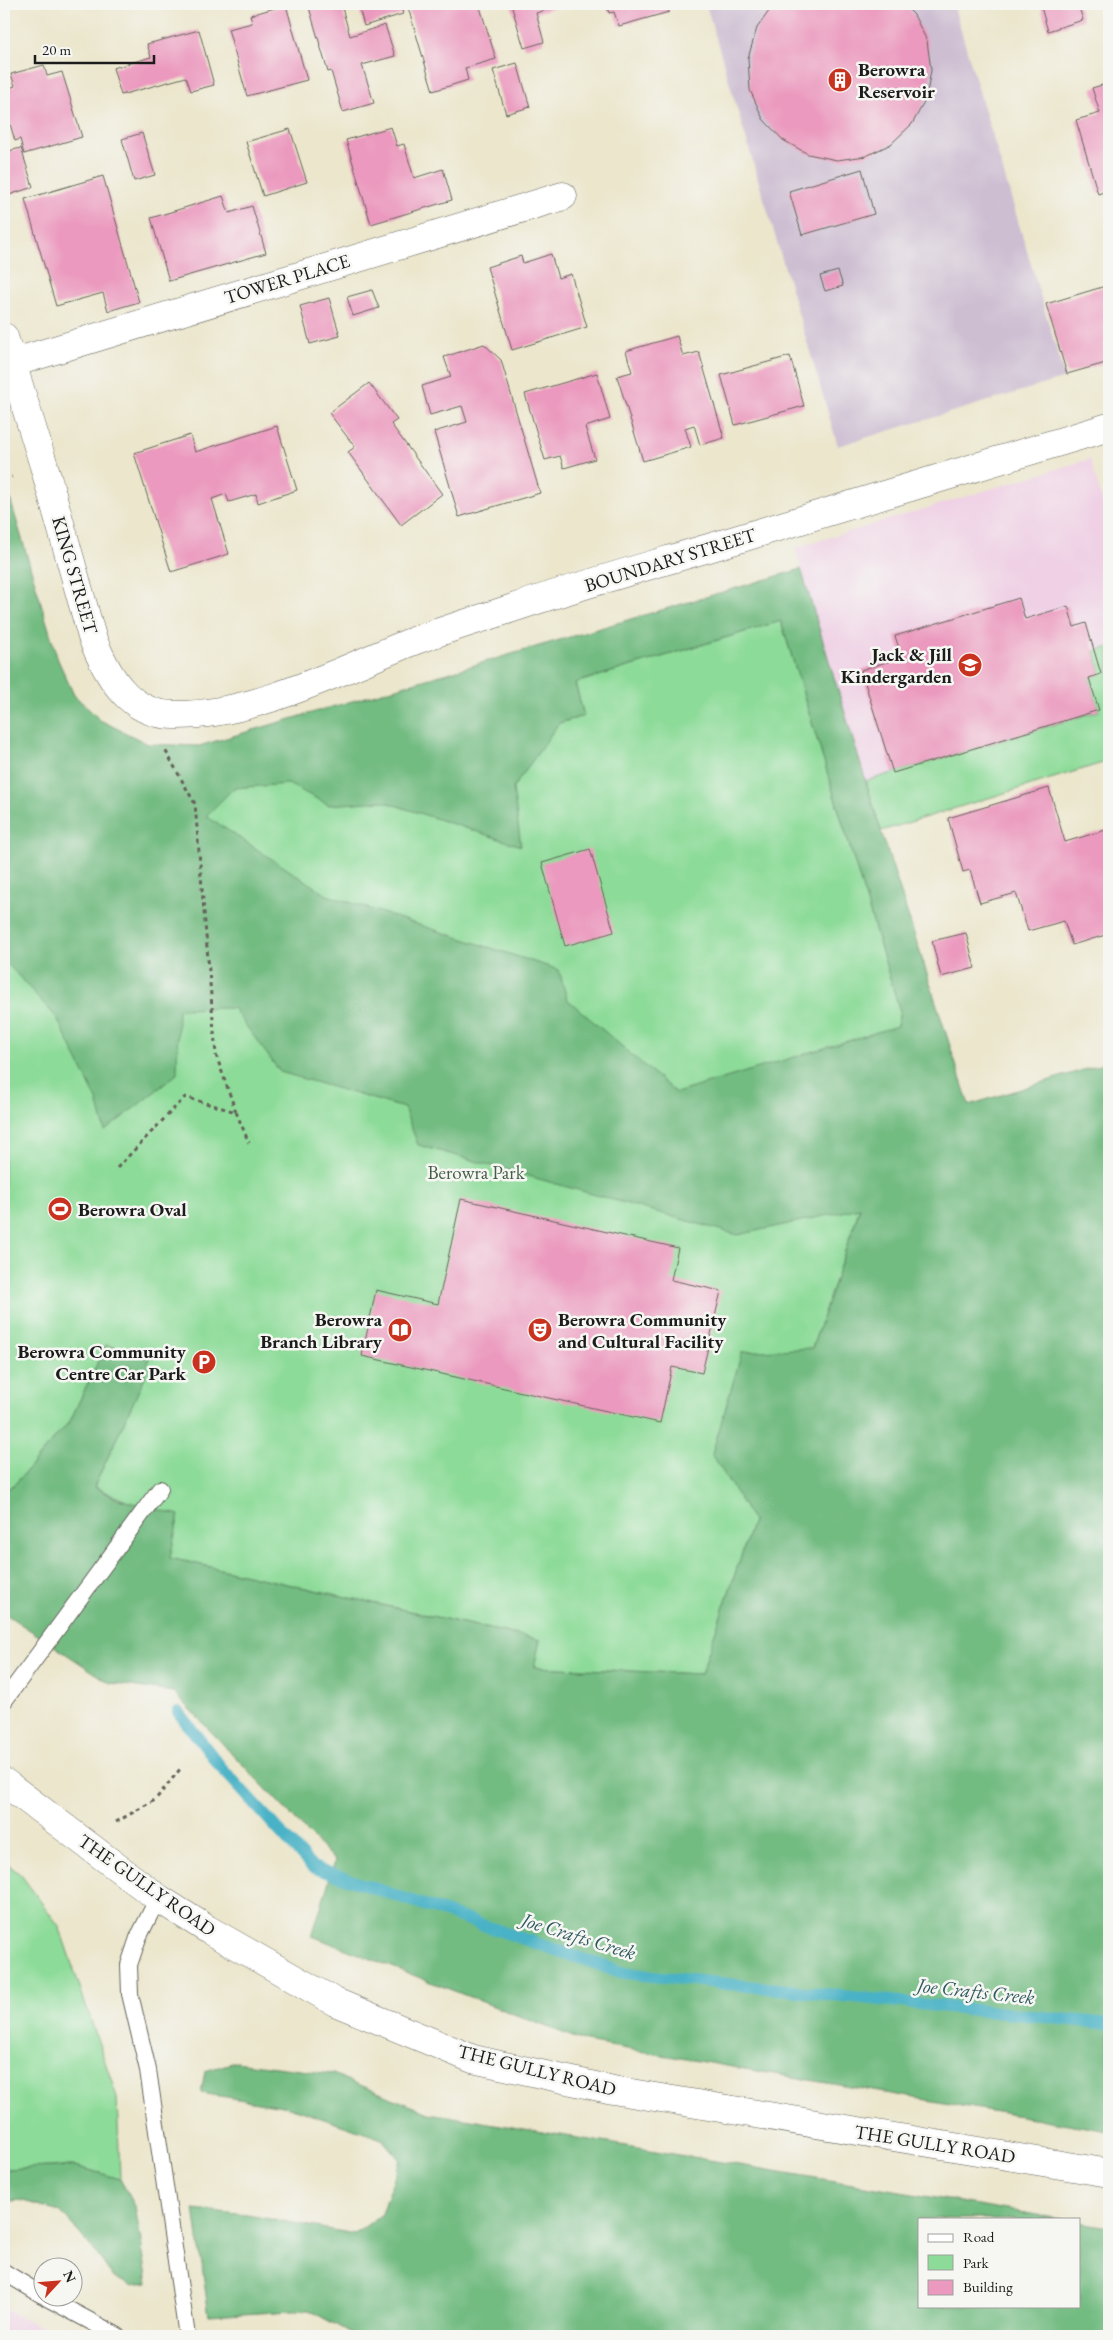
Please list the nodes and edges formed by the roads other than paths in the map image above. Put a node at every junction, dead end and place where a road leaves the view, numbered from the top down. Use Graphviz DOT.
graph roads {
  1 [pos="563,196"];
  2 [pos="4,337"];
  3 [pos="12,363"];
  4 [pos="1109,427"];
  5 [pos="235,707"];
  6 [pos="160,1489"];
  7 [pos="4,1701"];
  8 [pos="4,1782"];
  9 [pos="158,1898"];
  10 [pos="1109,2173"];
  11 [pos="5,2277"];
  12 [pos="32,2290"];
  13 [pos="66,2308"];
  14 [pos="118,2336"];
  15 [pos="188,2336"];
  1 -- 3 [label="street, TOWER PLACE"];
  2 -- 3 [label="street, KING STREET"];
  3 -- 5 [label="street, KING STREET"];
  4 -- 5 [label="street, BOUNDARY STREET"];
  6 -- 7 [label="lane"];
  8 -- 9 [label="street, THE GULLY ROAD"];
  9 -- 10 [label="street, THE GULLY ROAD"];
  9 -- 15 [label="lane"];
  11 -- 12 [label="lane"];
  13 -- 14 [label="lane"];
}
